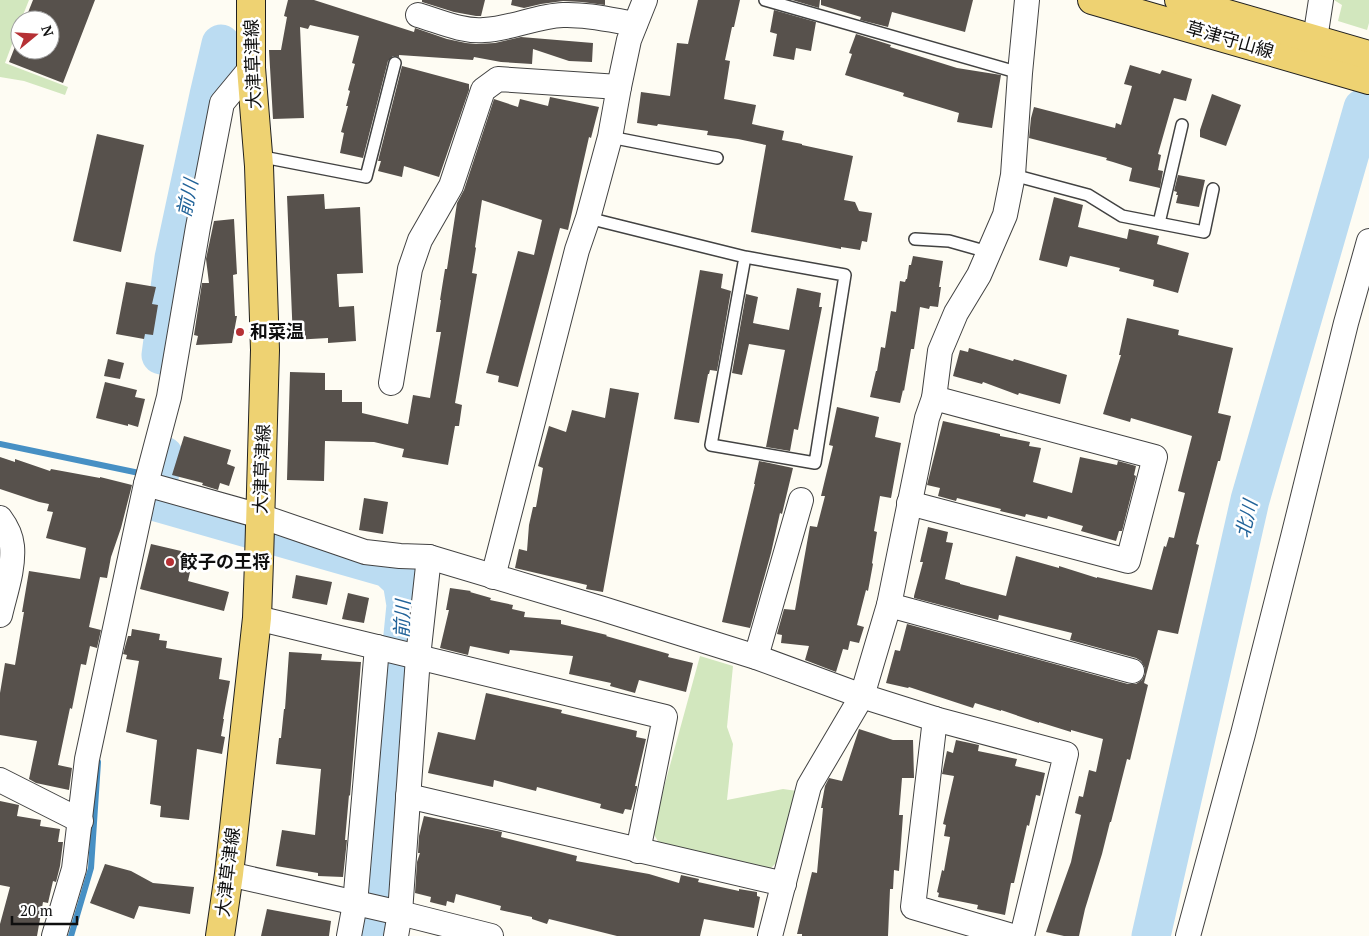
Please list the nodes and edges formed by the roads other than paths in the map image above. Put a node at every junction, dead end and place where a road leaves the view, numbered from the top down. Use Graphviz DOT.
graph roads {
  1 [pos="251,0"];
  2 [pos="645,0"];
  3 [pos="765,0"];
  4 [pos="1027,0"];
  5 [pos="1092,0"];
  6 [pos="1179,0"];
  7 [pos="1321,0"];
  8 [pos="418,14"];
  9 [pos="635,24"];
  10 [pos="1302,44"];
  11 [pos="1369,55"];
  12 [pos="395,63"];
  13 [pos="251,68"];
  14 [pos="1020,73"];
  15 [pos="1369,80"];
  16 [pos="619,87"];
  17 [pos="1182,125"];
  18 [pos="610,137"];
  19 [pos="258,156"];
  20 [pos="716,158"];
  21 [pos="1013,175"];
  22 [pos="1214,190"];
  23 [pos="588,218"];
  24 [pos="1159,223"];
  25 [pos="915,239"];
  26 [pos="1369,241"];
  27 [pos="988,252"];
  28 [pos="745,257"];
  29 [pos="392,383"];
  30 [pos="934,398"];
  31 [pos="146,484"];
  32 [pos="801,500"];
  33 [pos="909,504"];
  34 [pos="260,516"];
  35 [pos="0,518"];
  36 [pos="429,557"];
  37 [pos="493,577"];
  38 [pos="889,605"];
  39 [pos="0,615"];
  40 [pos="257,618"];
  41 [pos="398,652"];
  42 [pos="756,657"];
  43 [pos="1132,671"];
  44 [pos="862,696"];
  45 [pos="935,719"];
  46 [pos="0,780"];
  47 [pos="408,796"];
  48 [pos="81,821"];
  49 [pos="638,850"];
  50 [pos="229,874"];
  51 [pos="784,884"];
  52 [pos="355,904"];
  53 [pos="398,925"];
  54 [pos="54,936"];
  55 [pos="220,936"];
  56 [pos="349,936"];
  57 [pos="491,936"];
  58 [pos="770,936"];
  59 [pos="1012,936"];
  60 [pos="1022,936"];
  61 [pos="1188,936"];
  1 -- 13 [label="main road, 大津草津線"];
  2 -- 9 [label="street"];
  3 -- 14 [label="lane"];
  4 -- 14 [label="street"];
  5 -- 10 [label="main road, 草津守山線"];
  6 -- 10 [label="main road, 草津守山線"];
  7 -- 10 [label="street"];
  8 -- 9 [label="street"];
  9 -- 16 [label="street"];
  10 -- 11 [label="main road, 草津守山線"];
  10 -- 15 [label="main road, 草津守山線"];
  12 -- 19 [label="lane"];
  13 -- 19 [label="main road, 大津草津線"];
  13 -- 31 [label="street"];
  14 -- 21 [label="street"];
  16 -- 18 [label="street"];
  16 -- 29 [label="street"];
  17 -- 24 [label="lane"];
  18 -- 20 [label="lane"];
  18 -- 23 [label="street"];
  19 -- 34 [label="main road, 大津草津線"];
  21 -- 24 [label="lane"];
  21 -- 27 [label="street"];
  22 -- 24 [label="lane"];
  23 -- 28 [label="lane"];
  23 -- 37 [label="street"];
  25 -- 27 [label="lane"];
  26 -- 61 [label="street"];
  27 -- 30 [label="street"];
  28 -- 28 [label="lane"];
  30 -- 33 [label="street"];
  30 -- 33 [label="street"];
  31 -- 34 [label="street"];
  31 -- 48 [label="street"];
  32 -- 42 [label="street"];
  33 -- 38 [label="street"];
  34 -- 36 [label="street"];
  34 -- 40 [label="main road, 大津草津線"];
  35 -- 39 [label="street"];
  36 -- 37 [label="street"];
  36 -- 41 [label="street"];
  37 -- 42 [label="street"];
  38 -- 43 [label="street"];
  38 -- 44 [label="street"];
  40 -- 41 [label="street"];
  40 -- 50 [label="main road, 大津草津線"];
  41 -- 47 [label="street"];
  41 -- 49 [label="street"];
  41 -- 52 [label="street"];
  42 -- 44 [label="street"];
  44 -- 45 [label="street"];
  44 -- 51 [label="street"];
  45 -- 59 [label="street"];
  45 -- 60 [label="street"];
  46 -- 48 [label="street"];
  47 -- 49 [label="street"];
  47 -- 53 [label="street"];
  48 -- 54 [label="street"];
  49 -- 51 [label="street"];
  50 -- 52 [label="street"];
  50 -- 55 [label="main road, 大津草津線"];
  51 -- 58 [label="street"];
  52 -- 53 [label="street"];
  52 -- 56 [label="street"];
  53 -- 57 [label="street"];
}
